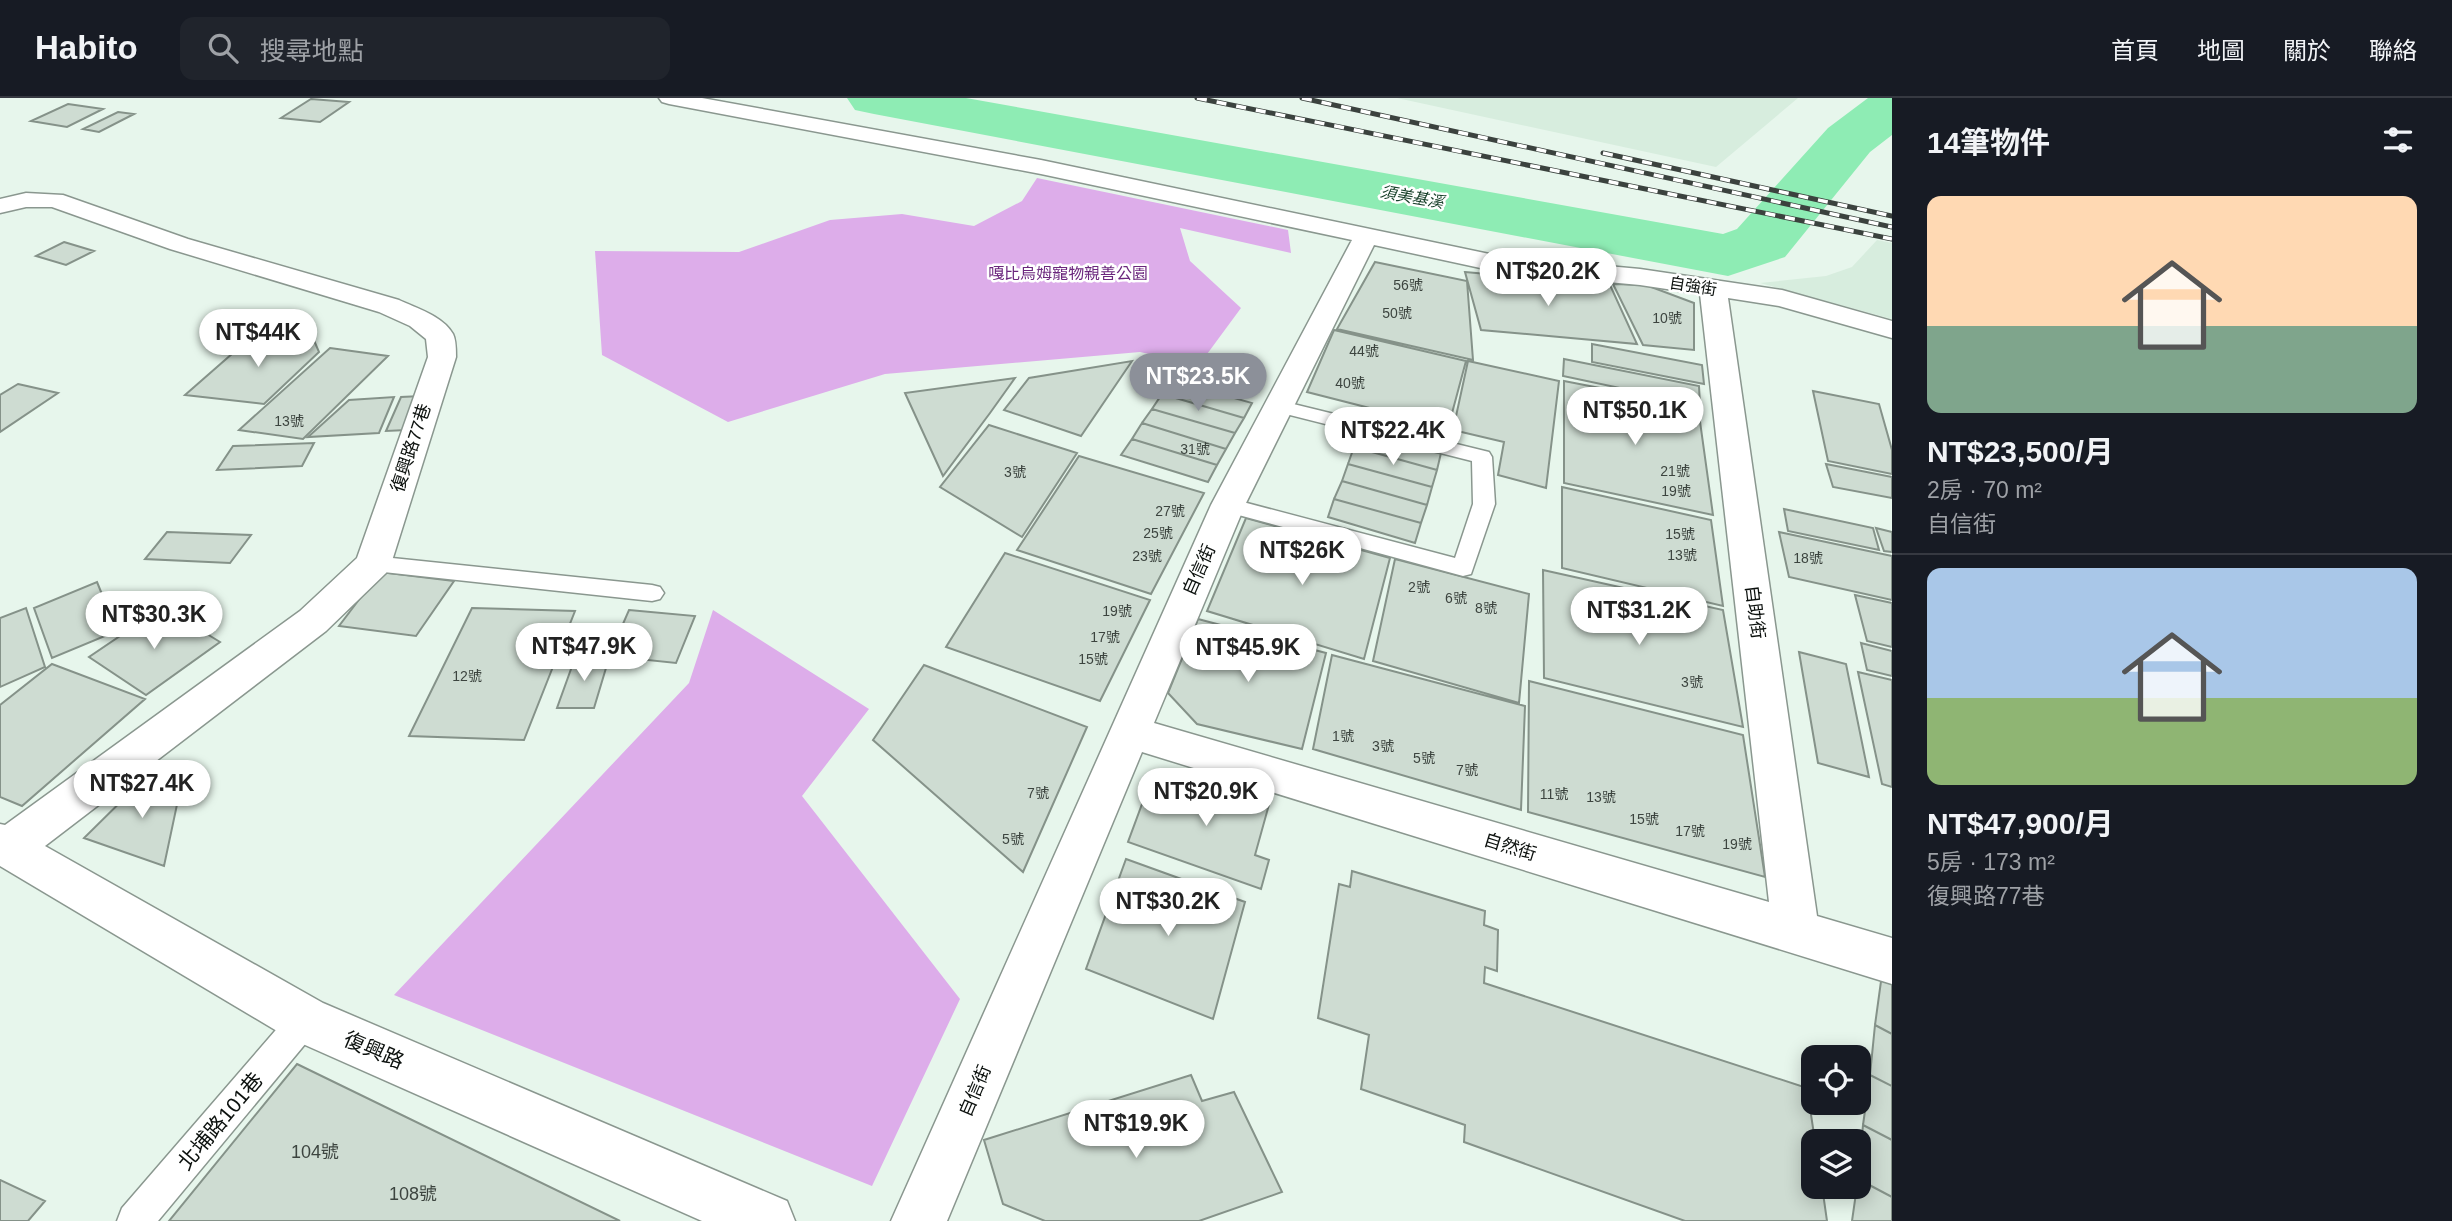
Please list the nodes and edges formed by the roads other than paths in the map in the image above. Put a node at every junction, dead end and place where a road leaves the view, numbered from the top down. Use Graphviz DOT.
graph roads {
  1 [pos="669,98"];
  2 [pos="0,206"];
  3 [pos="1366,237"];
  4 [pos="1713,289"];
  5 [pos="1892,330"];
  6 [pos="1277,406"];
  7 [pos="1228,505"];
  8 [pos="373,564"];
  9 [pos="652,593"];
  10 [pos="1129,732"];
  11 [pos="5,845"];
  12 [pos="1796,934"];
  13 [pos="1892,961"];
  14 [pos="305,1020"];
  15 [pos="135,1221"];
  16 [pos="767,1221"];
  17 [pos="919,1221"];
  1 -- 3 [label="street, 自強街"];
  2 -- 8 [label="street, 復興路77巷"];
  3 -- 4 [label="street, 自強街"];
  3 -- 6 [label="street, 自信街"];
  4 -- 5 [label="street, 自強街"];
  4 -- 12 [label="street, 自助街"];
  6 -- 7 [label="street, 自信街"];
  6 -- 7 [label="lane"];
  7 -- 10 [label="street, 自信街"];
  8 -- 9 [label="lane"];
  8 -- 11 [label="street, 復興路77巷"];
  10 -- 12 [label="street, 自然街"];
  10 -- 17 [label="street, 自信街"];
  11 -- 14 [label="street, 復興路"];
  12 -- 13 [label="street, 自然街"];
  14 -- 15 [label="lane, 北埔路101巷"];
  14 -- 16 [label="street, 復興路"];
}
